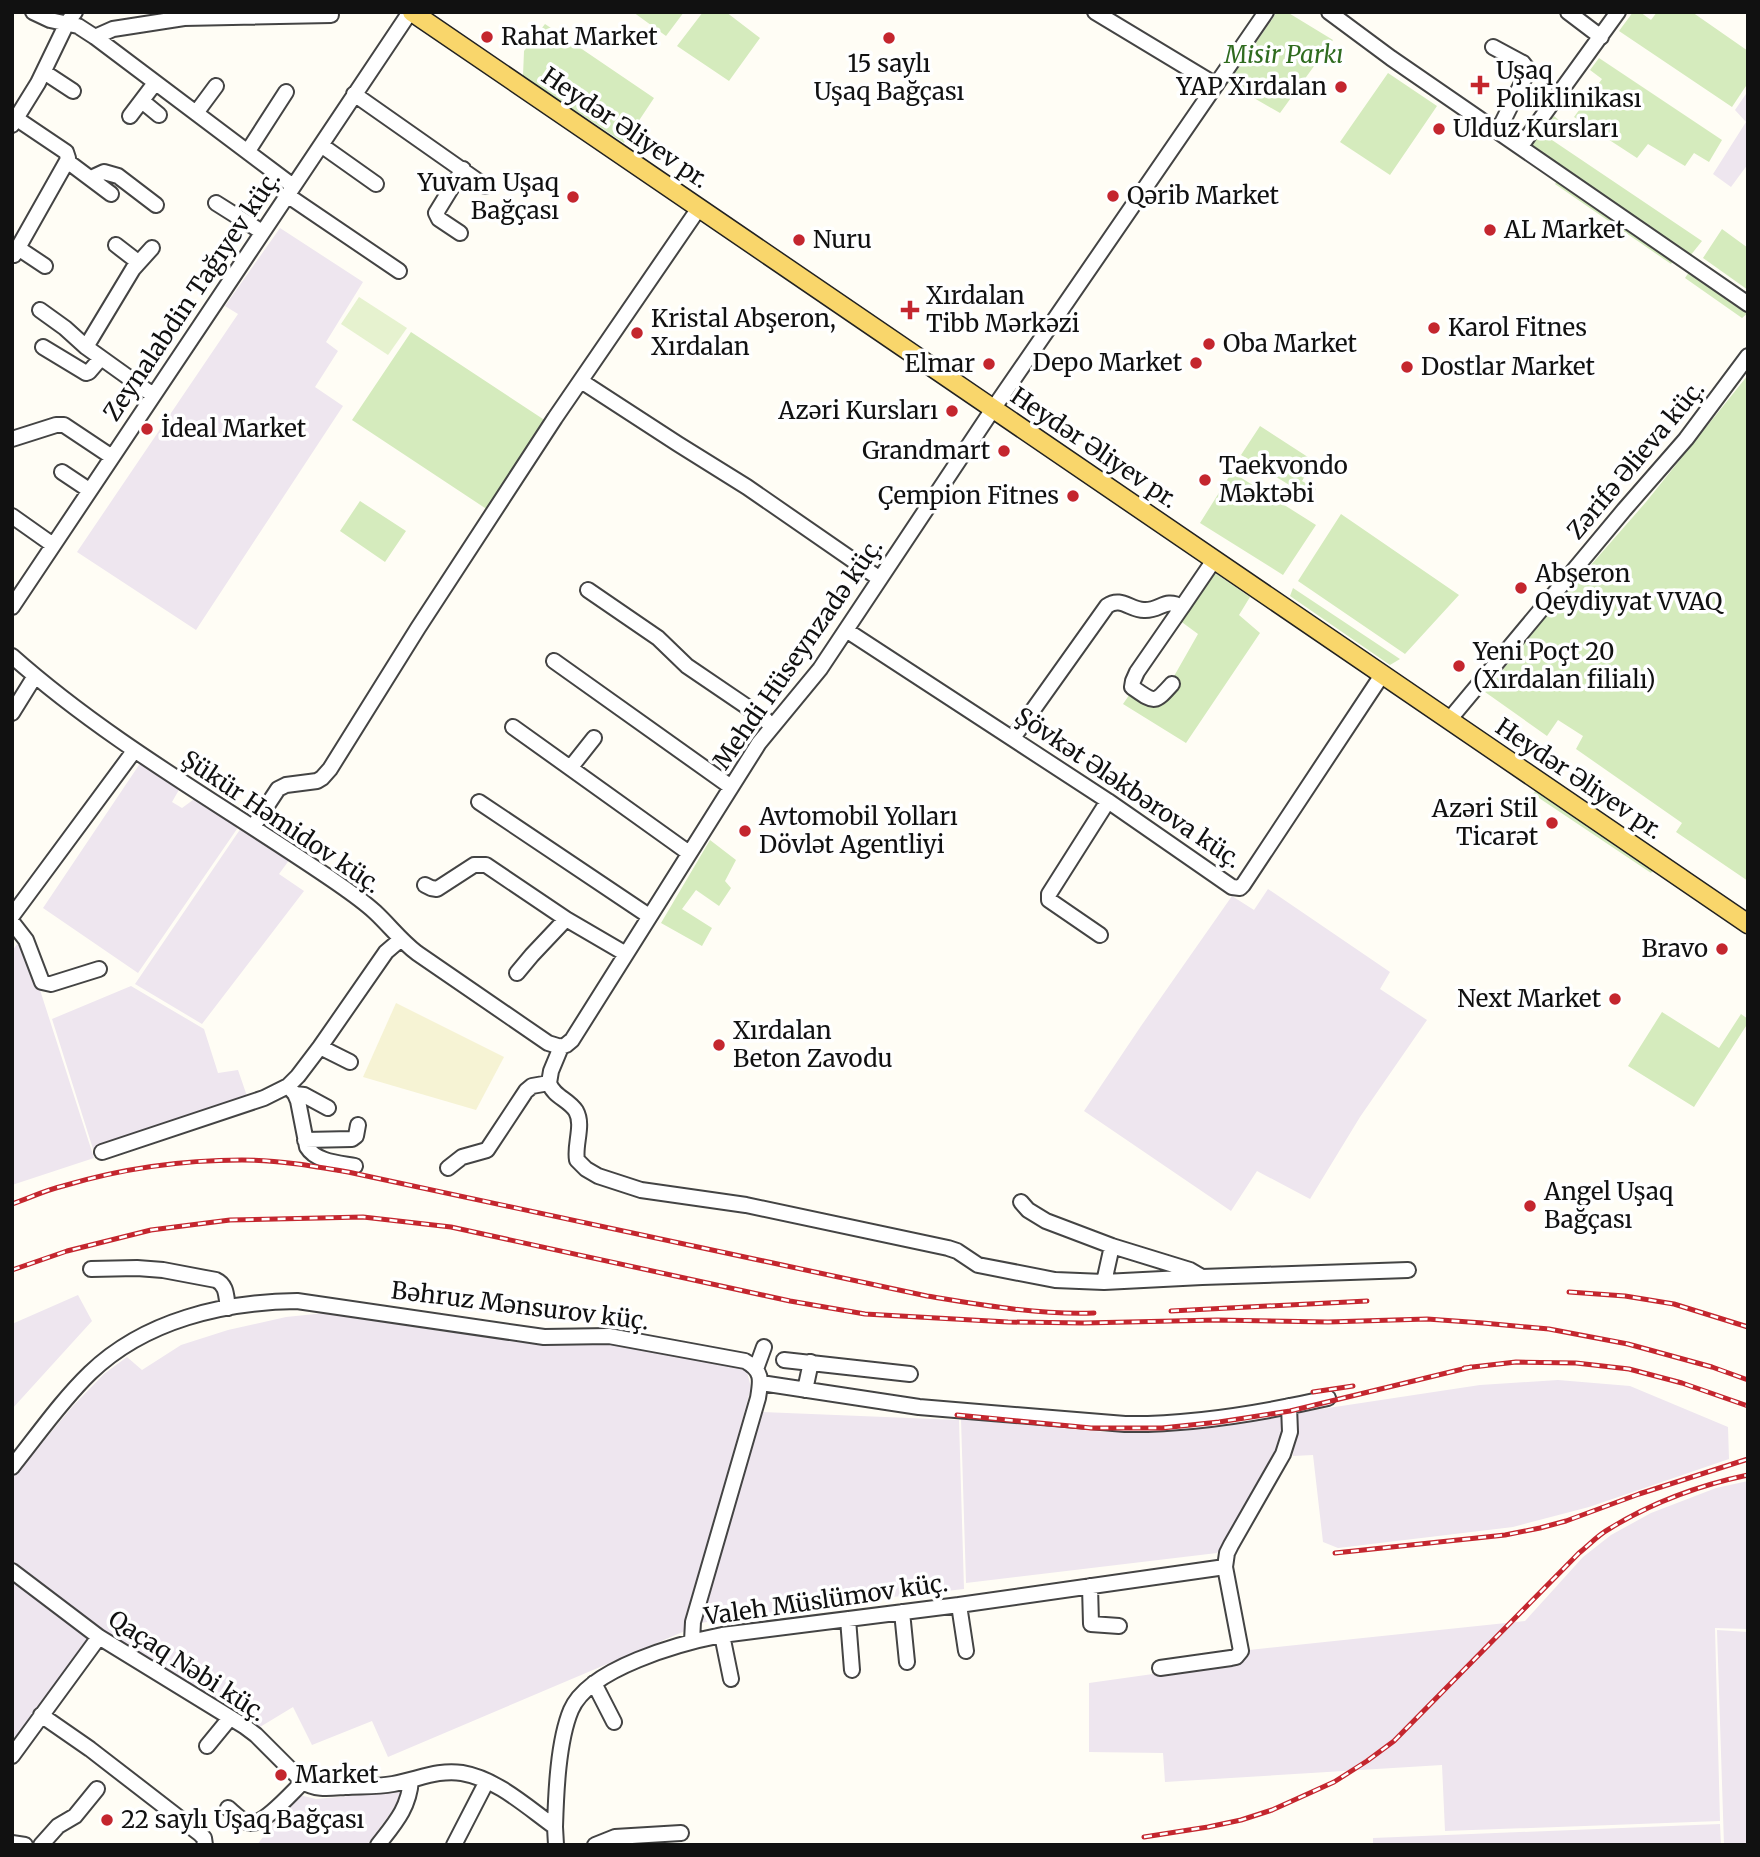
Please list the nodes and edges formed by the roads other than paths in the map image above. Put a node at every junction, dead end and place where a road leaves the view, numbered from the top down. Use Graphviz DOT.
graph roads {
  1 [pos="33,12"];
  2 [pos="411,12"];
  3 [pos="1095,12"];
  4 [pos="1266,12"];
  5 [pos="1329,12"];
  6 [pos="1568,12"];
  7 [pos="1618,12"];
  8 [pos="331,15"];
  9 [pos="71,18"];
  10 [pos="95,37"];
  11 [pos="1601,37"];
  12 [pos="1493,47"];
  13 [pos="44,72"];
  14 [pos="155,83"];
  15 [pos="1216,85"];
  16 [pos="216,86"];
  17 [pos="73,91"];
  18 [pos="286,92"];
  19 [pos="354,94"];
  20 [pos="142,101"];
  21 [pos="197,113"];
  22 [pos="159,115"];
  23 [pos="130,116"];
  24 [pos="14,122"];
  25 [pos="1498,131"];
  26 [pos="321,145"];
  27 [pos="1521,146"];
  28 [pos="248,151"];
  29 [pos="67,161"];
  30 [pos="463,169"];
  31 [pos="91,178"];
  32 [pos="376,184"];
  33 [pos="485,186"];
  34 [pos="290,191"];
  35 [pos="111,194"];
  36 [pos="216,203"];
  37 [pos="156,205"];
  38 [pos="699,208"];
  39 [pos="262,232"];
  40 [pos="460,233"];
  41 [pos="116,245"];
  42 [pos="152,248"];
  43 [pos="138,262"];
  44 [pos="45,266"];
  45 [pos="399,271"];
  46 [pos="1748,304"];
  47 [pos="40,310"];
  48 [pos="44,346"];
  49 [pos="86,347"];
  50 [pos="1748,356"];
  51 [pos="101,358"];
  52 [pos="581,380"];
  53 [pos="153,395"];
  54 [pos="993,409"];
  55 [pos="12,439"];
  56 [pos="112,457"];
  57 [pos="62,472"];
  58 [pos="89,490"];
  59 [pos="12,516"];
  60 [pos="53,545"];
  61 [pos="1214,560"];
  62 [pos="880,579"];
  63 [pos="588,590"];
  64 [pos="13,604"];
  65 [pos="1182,607"];
  66 [pos="846,630"];
  67 [pos="12,656"];
  68 [pos="554,661"];
  69 [pos="1382,675"];
  70 [pos="35,676"];
  71 [pos="1172,684"];
  72 [pos="12,713"];
  73 [pos="1449,720"];
  74 [pos="513,727"];
  75 [pos="771,727"];
  76 [pos="594,738"];
  77 [pos="1013,738"];
  78 [pos="134,751"];
  79 [pos="571,767"];
  80 [pos="731,787"];
  81 [pos="1108,801"];
  82 [pos="479,802"];
  83 [pos="253,827"];
  84 [pos="689,853"];
  85 [pos="425,885"];
  86 [pos="12,916"];
  87 [pos="649,916"];
  88 [pos="566,919"];
  89 [pos="12,922"];
  90 [pos="1748,924"];
  91 [pos="1100,935"];
  92 [pos="400,940"];
  93 [pos="626,954"];
  94 [pos="99,969"];
  95 [pos="517,973"];
  96 [pos="320,1047"];
  97 [pos="561,1047"];
  98 [pos="351,1062"];
  99 [pos="549,1083"];
  100 [pos="292,1090"];
  101 [pos="328,1108"];
  102 [pos="358,1125"];
  103 [pos="306,1140"];
  104 [pos="102,1152"];
  105 [pos="355,1167"];
  106 [pos="448,1168"];
  107 [pos="1021,1202"];
  108 [pos="1112,1246"];
  109 [pos="91,1269"];
  110 [pos="1408,1270"];
  111 [pos="1202,1278"];
  112 [pos="1104,1282"];
  113 [pos="228,1308"];
  114 [pos="764,1347"];
  115 [pos="784,1360"];
  116 [pos="811,1362"];
  117 [pos="910,1374"];
  118 [pos="758,1376"];
  119 [pos="805,1390"];
  120 [pos="1328,1398"];
  121 [pos="1289,1406"];
  122 [pos="12,1468"];
  123 [pos="1226,1567"];
  124 [pos="12,1571"];
  125 [pos="1090,1586"];
  126 [pos="959,1605"];
  127 [pos="902,1612"];
  128 [pos="848,1619"];
  129 [pos="1119,1626"];
  130 [pos="722,1635"];
  131 [pos="99,1637"];
  132 [pos="692,1641"];
  133 [pos="966,1651"];
  134 [pos="907,1662"];
  135 [pos="1160,1668"];
  136 [pos="852,1671"];
  137 [pos="731,1679"];
  138 [pos="594,1683"];
  139 [pos="41,1715"];
  140 [pos="230,1718"];
  141 [pos="614,1722"];
  142 [pos="207,1746"];
  143 [pos="12,1756"];
  144 [pos="411,1780"];
  145 [pos="487,1781"];
  146 [pos="303,1782"];
  147 [pos="97,1789"];
  148 [pos="228,1808"];
  149 [pos="555,1827"];
  150 [pos="681,1833"];
  151 [pos="12,1843"];
  152 [pos="25,1845"];
  153 [pos="41,1845"];
  154 [pos="205,1845"];
  155 [pos="378,1845"];
  156 [pos="454,1845"];
  157 [pos="556,1845"];
  158 [pos="595,1845"];
  1 -- 9 [label="street"];
  2 -- 19 [label="street, Zeynalabdin Tağıyev küç."];
  2 -- 38 [label="main road, Heydər Əliyev pr."];
  3 -- 15 [label="street"];
  4 -- 15 [label="street, Mehdi Hüseynzadə küç."];
  5 -- 25 [label="street"];
  6 -- 11 [label="street"];
  7 -- 11 [label="street"];
  8 -- 10 [label="street"];
  9 -- 10 [label="street"];
  9 -- 13 [label="street"];
  10 -- 14 [label="street"];
  11 -- 27 [label="street"];
  12 -- 25 [label="street"];
  13 -- 17 [label="street"];
  13 -- 24 [label="street"];
  14 -- 20 [label="street"];
  14 -- 21 [label="street"];
  15 -- 54 [label="street, Mehdi Hüseynzadə küç."];
  16 -- 21 [label="street"];
  18 -- 28 [label="street"];
  19 -- 26 [label="street, Zeynalabdin Tağıyev küç."];
  19 -- 30 [label="street"];
  20 -- 22 [label="street"];
  20 -- 23 [label="street"];
  21 -- 28 [label="street"];
  24 -- 29 [label="street"];
  25 -- 27 [label="street"];
  26 -- 32 [label="street"];
  26 -- 34 [label="street, Zeynalabdin Tağıyev küç."];
  27 -- 46 [label="street"];
  28 -- 34 [label="street"];
  29 -- 31 [label="street"];
  29 -- 44 [label="street"];
  30 -- 33 [label="street"];
  30 -- 40 [label="street"];
  31 -- 35 [label="street"];
  31 -- 37 [label="street"];
  34 -- 39 [label="street, Zeynalabdin Tağıyev küç."];
  34 -- 45 [label="street"];
  36 -- 39 [label="street"];
  38 -- 52 [label="street"];
  38 -- 54 [label="main road, Heydər Əliyev pr."];
  39 -- 53 [label="street, Zeynalabdin Tağıyev küç."];
  41 -- 43 [label="street"];
  42 -- 43 [label="street"];
  43 -- 49 [label="street"];
  47 -- 49 [label="street"];
  48 -- 51 [label="street"];
  49 -- 51 [label="street"];
  50 -- 73 [label="street, Zərifə Əlieva küç."];
  51 -- 53 [label="street"];
  52 -- 62 [label="street"];
  52 -- 83 [label="street"];
  53 -- 56 [label="street, Zeynalabdin Tağıyev küç."];
  54 -- 61 [label="main road, Heydər Əliyev pr."];
  54 -- 62 [label="street, Mehdi Hüseynzadə küç."];
  55 -- 56 [label="street"];
  56 -- 58 [label="street, Zeynalabdin Tağıyev küç."];
  57 -- 58 [label="street"];
  58 -- 60 [label="street, Zeynalabdin Tağıyev küç."];
  59 -- 60 [label="street"];
  60 -- 64 [label="street, Zeynalabdin Tağıyev küç."];
  61 -- 65 [label="street"];
  61 -- 69 [label="main road, Heydər Əliyev pr."];
  62 -- 66 [label="street, Mehdi Hüseynzadə küç."];
  63 -- 75 [label="street"];
  65 -- 71 [label="street"];
  65 -- 77 [label="street"];
  66 -- 75 [label="street, Mehdi Hüseynzadə küç."];
  66 -- 77 [label="street, Şövkət Ələkbərova küç."];
  67 -- 70 [label="street, Şükür Həmidov küç."];
  68 -- 80 [label="street"];
  69 -- 73 [label="main road, Heydər Əliyev pr."];
  69 -- 81 [label="street, Şövkət Ələkbərova küç."];
  70 -- 72 [label="street"];
  70 -- 78 [label="street, Şükür Həmidov küç."];
  73 -- 90 [label="main road, Heydər Əliyev pr."];
  74 -- 79 [label="street"];
  75 -- 80 [label="street, Mehdi Hüseynzadə küç."];
  76 -- 79 [label="street"];
  77 -- 81 [label="street, Şövkət Ələkbərova küç."];
  78 -- 83 [label="street, Şükür Həmidov küç."];
  78 -- 86 [label="street"];
  79 -- 84 [label="street"];
  80 -- 84 [label="street, Mehdi Hüseynzadə küç."];
  81 -- 91 [label="street"];
  82 -- 87 [label="street"];
  83 -- 92 [label="street, Şükür Həmidov küç."];
  84 -- 87 [label="street, Mehdi Hüseynzadə küç."];
  85 -- 88 [label="street"];
  87 -- 93 [label="street, Mehdi Hüseynzadə küç."];
  88 -- 93 [label="street"];
  88 -- 95 [label="street"];
  89 -- 94 [label="street"];
  92 -- 96 [label="street"];
  92 -- 97 [label="street, Şükür Həmidov küç."];
  93 -- 97 [label="street, Mehdi Hüseynzadə küç."];
  96 -- 98 [label="street"];
  96 -- 100 [label="street"];
  97 -- 99 [label="street"];
  99 -- 106 [label="street"];
  99 -- 112 [label="street"];
  100 -- 101 [label="street"];
  100 -- 103 [label="street"];
  100 -- 104 [label="street"];
  102 -- 103 [label="street"];
  103 -- 105 [label="street"];
  107 -- 108 [label="street"];
  108 -- 111 [label="street"];
  108 -- 112 [label="street"];
  109 -- 113 [label="street"];
  110 -- 111 [label="street"];
  111 -- 112 [label="street"];
  113 -- 118 [label="street, Bəhruz Mənsurov küç."];
  113 -- 122 [label="street, Bəhruz Mənsurov küç."];
  114 -- 118 [label="street"];
  115 -- 116 [label="street"];
  116 -- 117 [label="street"];
  116 -- 119 [label="street"];
  118 -- 119 [label="street, Bəhruz Mənsurov küç."];
  118 -- 132 [label="street"];
  119 -- 121 [label="street, Bəhruz Mənsurov küç."];
  120 -- 121 [label="street, Bəhruz Mənsurov küç."];
  121 -- 123 [label="street"];
  123 -- 125 [label="street, Valeh Müslümov küç."];
  123 -- 135 [label="street"];
  124 -- 131 [label="street, Qaçaq Nəbi küç."];
  125 -- 126 [label="street, Valeh Müslümov küç."];
  125 -- 129 [label="street"];
  126 -- 127 [label="street, Valeh Müslümov küç."];
  126 -- 133 [label="street"];
  127 -- 128 [label="street, Valeh Müslümov küç."];
  127 -- 134 [label="street"];
  128 -- 130 [label="street, Valeh Müslümov küç."];
  128 -- 136 [label="street"];
  130 -- 132 [label="street, Valeh Müslümov küç."];
  130 -- 137 [label="street"];
  131 -- 139 [label="street"];
  131 -- 140 [label="street, Qaçaq Nəbi küç."];
  132 -- 138 [label="street, Valeh Müslümov küç."];
  138 -- 141 [label="street"];
  138 -- 149 [label="street, Valeh Müslümov küç."];
  139 -- 143 [label="street"];
  139 -- 154 [label="street"];
  140 -- 142 [label="street"];
  140 -- 146 [label="street, Qaçaq Nəbi küç."];
  144 -- 145 [label="street"];
  144 -- 146 [label="street"];
  144 -- 155 [label="street"];
  145 -- 149 [label="street"];
  145 -- 156 [label="street"];
  146 -- 148 [label="street"];
  147 -- 153 [label="street"];
  149 -- 157 [label="street"];
  150 -- 158 [label="street"];
  151 -- 152 [label="street"];
}
